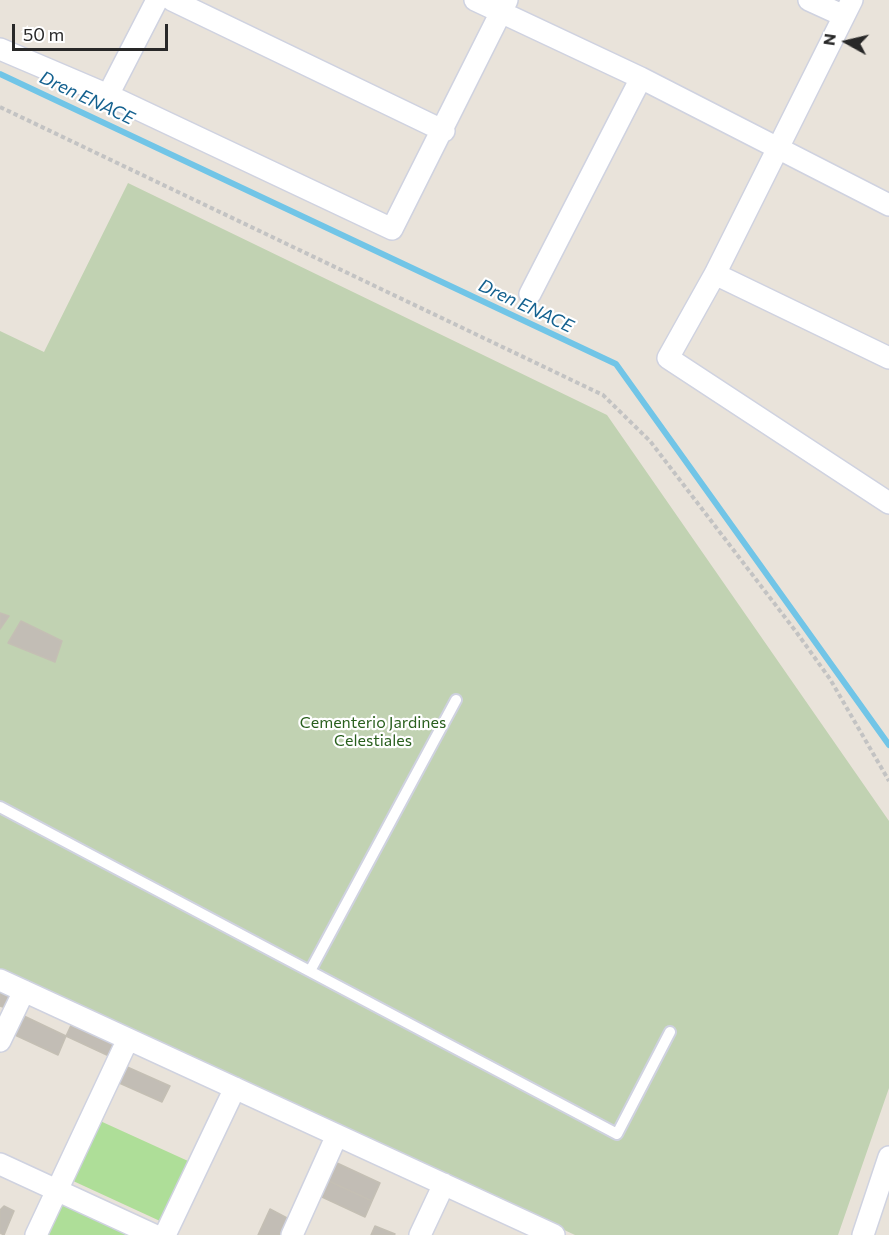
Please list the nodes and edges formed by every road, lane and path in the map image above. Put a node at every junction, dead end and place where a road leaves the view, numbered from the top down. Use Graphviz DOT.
graph roads {
  1 [pos="157,0"];
  2 [pos="172,0"];
  3 [pos="475,0"];
  4 [pos="809,0"];
  5 [pos="505,6"];
  6 [pos="848,8"];
  7 [pos="0,49"];
  8 [pos="641,78"];
  9 [pos="108,95"];
  10 [pos="0,107"];
  11 [pos="444,131"];
  12 [pos="777,148"];
  13 [pos="889,205"];
  14 [pos="716,274"];
  15 [pos="530,294"];
  16 [pos="889,358"];
  17 [pos="889,503"];
  18 [pos="456,700"];
  19 [pos="889,781"];
  20 [pos="0,807"];
  21 [pos="310,972"];
  22 [pos="0,980"];
  23 [pos="24,991"];
  24 [pos="670,1032"];
  25 [pos="128,1039"];
  26 [pos="0,1041"];
  27 [pos="235,1088"];
  28 [pos="338,1135"];
  29 [pos="889,1157"];
  30 [pos="0,1164"];
  31 [pos="444,1184"];
  32 [pos="57,1190"];
  33 [pos="550,1234"];
  34 [pos="36,1235"];
  35 [pos="154,1235"];
  36 [pos="165,1235"];
  37 [pos="292,1235"];
  38 [pos="420,1235"];
  39 [pos="863,1235"];
  1 -- 9 [label="street"];
  2 -- 11 [label="street"];
  3 -- 5 [label="street"];
  4 -- 6 [label="street"];
  5 -- 8 [label="street"];
  5 -- 11 [label="street"];
  6 -- 12 [label="street"];
  7 -- 9 [label="street"];
  8 -- 12 [label="street"];
  8 -- 15 [label="street"];
  9 -- 11 [label="street"];
  10 -- 19 [label="path"];
  12 -- 13 [label="street"];
  12 -- 14 [label="street"];
  14 -- 16 [label="street"];
  14 -- 17 [label="street"];
  18 -- 21 [label="lane"];
  20 -- 21 [label="lane"];
  21 -- 24 [label="lane"];
  22 -- 23 [label="street"];
  23 -- 25 [label="street"];
  23 -- 26 [label="street"];
  25 -- 27 [label="street"];
  25 -- 32 [label="street"];
  27 -- 28 [label="street"];
  27 -- 36 [label="street"];
  28 -- 31 [label="street"];
  28 -- 37 [label="street"];
  29 -- 39 [label="street"];
  30 -- 32 [label="street"];
  31 -- 33 [label="street"];
  31 -- 38 [label="street"];
  32 -- 34 [label="street"];
  32 -- 35 [label="street"];
}
